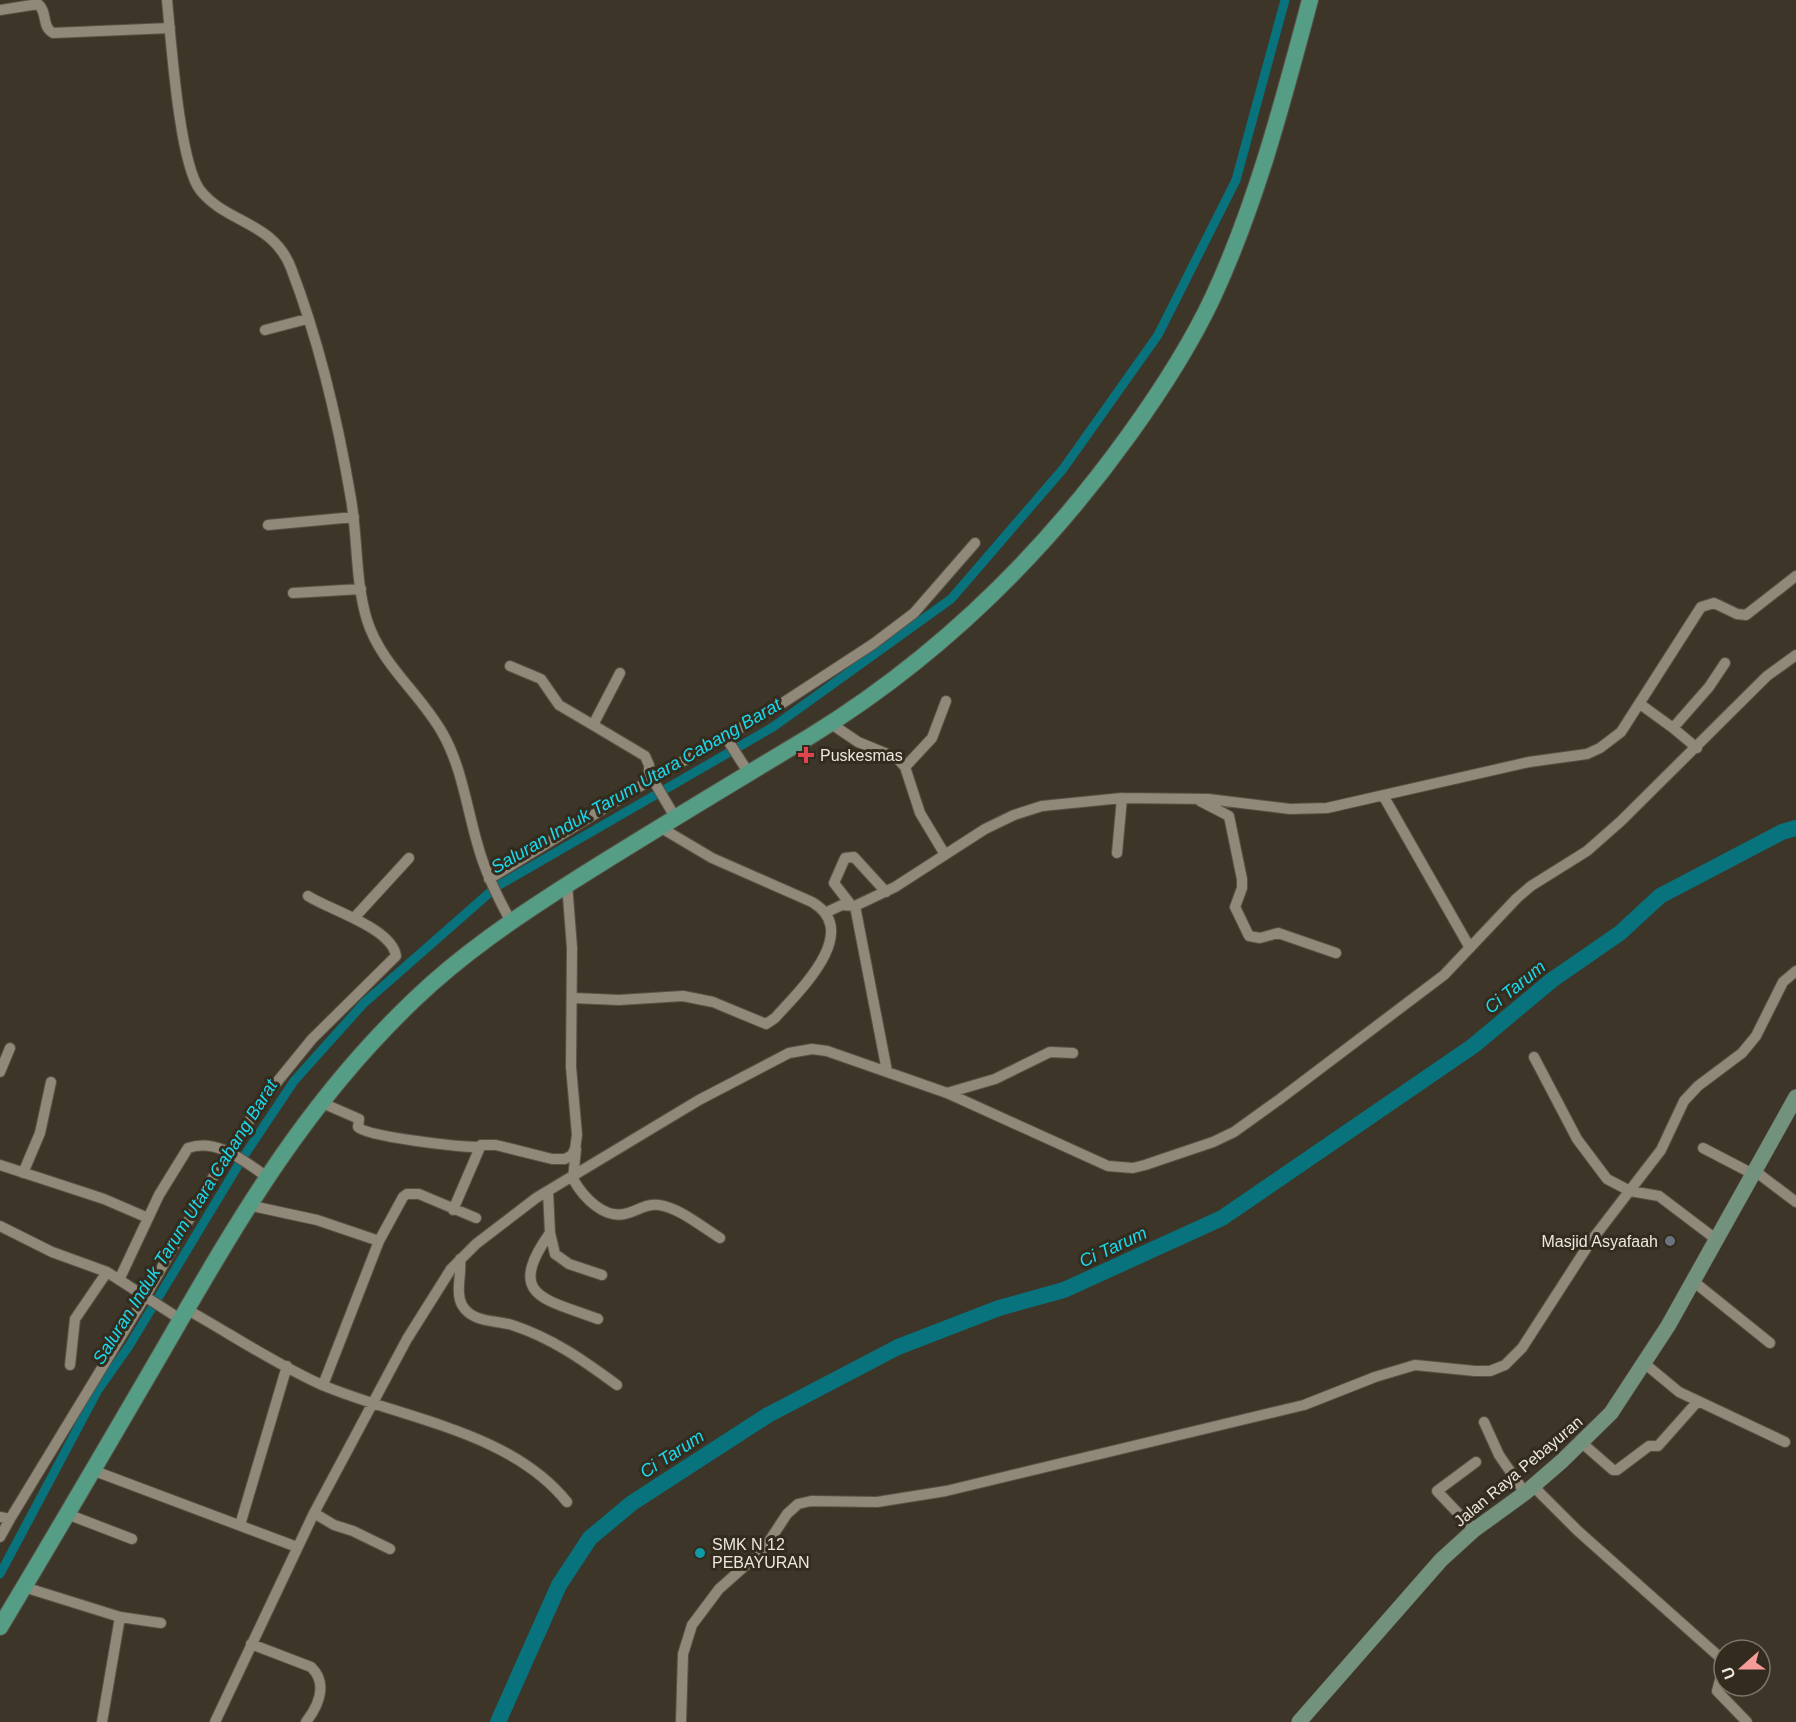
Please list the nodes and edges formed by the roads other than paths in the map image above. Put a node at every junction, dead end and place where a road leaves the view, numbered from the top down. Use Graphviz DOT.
graph roads {
  1 [pos="166,0"];
  2 [pos="1310,0"];
  3 [pos="0,10"];
  4 [pos="170,28"];
  5 [pos="307,320"];
  6 [pos="266,330"];
  7 [pos="354,517"];
  8 [pos="268,525"];
  9 [pos="975,543"];
  10 [pos="1796,576"];
  11 [pos="361,589"];
  12 [pos="293,593"];
  13 [pos="1796,655"];
  14 [pos="1725,663"];
  15 [pos="510,666"];
  16 [pos="620,673"];
  17 [pos="946,701"];
  18 [pos="1640,704"];
  19 [pos="830,723"];
  20 [pos="593,725"];
  21 [pos="1673,728"];
  22 [pos="727,740"];
  23 [pos="1697,748"];
  24 [pos="905,767"];
  25 [pos="746,768"];
  26 [pos="653,781"];
  27 [pos="1384,797"];
  28 [pos="1122,798"];
  29 [pos="1198,799"];
  30 [pos="1243,802"];
  31 [pos="673,813"];
  32 [pos="1231,821"];
  33 [pos="658,826"];
  34 [pos="944,853"];
  35 [pos="1117,854"];
  36 [pos="409,858"];
  37 [pos="490,881"];
  38 [pos="567,884"];
  39 [pos="886,892"];
  40 [pos="308,896"];
  41 [pos="853,905"];
  42 [pos="827,912"];
  43 [pos="507,915"];
  44 [pos="354,918"];
  45 [pos="1470,948"];
  46 [pos="1336,953"];
  47 [pos="1796,971"];
  48 [pos="573,998"];
  49 [pos="10,1048"];
  50 [pos="1073,1053"];
  51 [pos="1534,1058"];
  52 [pos="887,1071"];
  53 [pos="0,1072"];
  54 [pos="51,1082"];
  55 [pos="947,1093"];
  56 [pos="1796,1097"];
  57 [pos="320,1102"];
  58 [pos="576,1145"];
  59 [pos="478,1147"];
  60 [pos="1702,1148"];
  61 [pos="233,1154"];
  62 [pos="0,1165"];
  63 [pos="259,1171"];
  64 [pos="1754,1172"];
  65 [pos="23,1173"];
  66 [pos="572,1175"];
  67 [pos="1633,1188"];
  68 [pos="548,1191"];
  69 [pos="1796,1202"];
  70 [pos="248,1205"];
  71 [pos="453,1210"];
  72 [pos="148,1218"];
  73 [pos="476,1218"];
  74 [pos="0,1226"];
  75 [pos="550,1233"];
  76 [pos="720,1238"];
  77 [pos="1716,1240"];
  78 [pos="379,1241"];
  79 [pos="460,1259"];
  80 [pos="106,1272"];
  81 [pos="602,1275"];
  82 [pos="119,1280"];
  83 [pos="1694,1281"];
  84 [pos="148,1299"];
  85 [pos="179,1314"];
  86 [pos="598,1319"];
  87 [pos="1770,1343"];
  88 [pos="1644,1364"];
  89 [pos="70,1365"];
  90 [pos="287,1366"];
  91 [pos="323,1385"];
  92 [pos="617,1385"];
  93 [pos="1698,1401"];
  94 [pos="372,1404"];
  95 [pos="1484,1422"];
  96 [pos="1785,1442"];
  97 [pos="1582,1443"];
  98 [pos="1476,1462"];
  99 [pos="92,1470"];
  100 [pos="1529,1490"];
  101 [pos="567,1502"];
  102 [pos="314,1513"];
  103 [pos="67,1514"];
  104 [pos="5,1518"];
  105 [pos="240,1524"];
  106 [pos="1474,1530"];
  107 [pos="0,1538"];
  108 [pos="132,1539"];
  109 [pos="297,1547"];
  110 [pos="390,1549"];
  111 [pos="24,1587"];
  112 [pos="120,1617"];
  113 [pos="161,1623"];
  114 [pos="0,1627"];
  115 [pos="251,1644"];
  116 [pos="1712,1652"];
  117 [pos="1724,1698"];
  118 [pos="102,1722"];
  119 [pos="215,1722"];
  120 [pos="306,1722"];
  121 [pos="681,1722"];
  122 [pos="1299,1722"];
  123 [pos="1747,1722"];
  1 -- 4 [label="street"];
  2 -- 19 [label="main road"];
  3 -- 4 [label="street"];
  4 -- 5 [label="street"];
  5 -- 6 [label="street"];
  5 -- 7 [label="street"];
  7 -- 8 [label="street"];
  7 -- 11 [label="street"];
  9 -- 22 [label="street"];
  10 -- 18 [label="street"];
  11 -- 12 [label="street"];
  11 -- 37 [label="street"];
  13 -- 23 [label="street"];
  14 -- 21 [label="street"];
  15 -- 20 [label="street"];
  16 -- 20 [label="street"];
  17 -- 24 [label="street"];
  18 -- 21 [label="street"];
  18 -- 27 [label="street"];
  19 -- 24 [label="street"];
  19 -- 25 [label="main road"];
  20 -- 26 [label="street"];
  21 -- 23 [label="street"];
  22 -- 25 [label="street"];
  22 -- 26 [label="street"];
  23 -- 45 [label="street"];
  24 -- 34 [label="street"];
  25 -- 31 [label="main road"];
  26 -- 31 [label="street"];
  26 -- 37 [label="street"];
  27 -- 30 [label="street"];
  27 -- 45 [label="street"];
  28 -- 29 [label="street"];
  28 -- 34 [label="street"];
  28 -- 35 [label="street"];
  29 -- 30 [label="street"];
  29 -- 32 [label="street"];
  30 -- 32 [label="street"];
  31 -- 33 [label="main road"];
  32 -- 46 [label="street"];
  33 -- 38 [label="main road"];
  33 -- 42 [label="street"];
  34 -- 39 [label="street"];
  36 -- 44 [label="street"];
  37 -- 43 [label="street"];
  38 -- 43 [label="main road"];
  38 -- 48 [label="street"];
  39 -- 41 [label="street"];
  39 -- 41 [label="street"];
  40 -- 44 [label="street"];
  41 -- 42 [label="street"];
  41 -- 52 [label="street"];
  42 -- 48 [label="street"];
  43 -- 57 [label="main road"];
  44 -- 61 [label="street"];
  45 -- 55 [label="street"];
  47 -- 67 [label="street"];
  48 -- 58 [label="street"];
  49 -- 53 [label="street"];
  50 -- 55 [label="street"];
  51 -- 67 [label="street"];
  52 -- 55 [label="street"];
  52 -- 66 [label="street"];
  54 -- 65 [label="street"];
  56 -- 64 [label="main road, Jalan Raya Pebayuran"];
  57 -- 59 [label="street"];
  57 -- 63 [label="main road"];
  58 -- 59 [label="street"];
  58 -- 66 [label="street"];
  59 -- 71 [label="street"];
  60 -- 64 [label="street"];
  61 -- 63 [label="street"];
  61 -- 72 [label="street"];
  61 -- 84 [label="street"];
  62 -- 65 [label="street"];
  63 -- 70 [label="main road"];
  64 -- 69 [label="street"];
  64 -- 77 [label="main road, Jalan Raya Pebayuran"];
  65 -- 72 [label="street"];
  66 -- 68 [label="street"];
  66 -- 76 [label="street"];
  67 -- 77 [label="street"];
  67 -- 121 [label="street"];
  68 -- 75 [label="street"];
  68 -- 79 [label="street"];
  70 -- 78 [label="street"];
  70 -- 85 [label="main road"];
  71 -- 73 [label="street"];
  71 -- 78 [label="street"];
  72 -- 82 [label="street"];
  74 -- 80 [label="street"];
  75 -- 81 [label="street"];
  75 -- 86 [label="street"];
  77 -- 83 [label="main road, Jalan Raya Pebayuran"];
  78 -- 91 [label="street"];
  79 -- 92 [label="street"];
  79 -- 94 [label="street"];
  80 -- 82 [label="street"];
  80 -- 89 [label="street"];
  82 -- 84 [label="street"];
  83 -- 87 [label="street"];
  83 -- 88 [label="main road, Jalan Raya Pebayuran"];
  84 -- 85 [label="street"];
  84 -- 104 [label="street"];
  85 -- 90 [label="street"];
  85 -- 99 [label="main road"];
  88 -- 93 [label="street"];
  88 -- 97 [label="main road, Jalan Raya Pebayuran"];
  90 -- 91 [label="street"];
  90 -- 105 [label="street"];
  91 -- 94 [label="street"];
  93 -- 96 [label="street"];
  93 -- 97 [label="street"];
  94 -- 101 [label="street"];
  94 -- 102 [label="street"];
  95 -- 100 [label="street"];
  97 -- 100 [label="main road, Jalan Raya Pebayuran"];
  98 -- 106 [label="street"];
  99 -- 103 [label="main road"];
  99 -- 105 [label="street"];
  100 -- 106 [label="main road, Jalan Raya Pebayuran"];
  100 -- 116 [label="street"];
  102 -- 109 [label="street"];
  102 -- 110 [label="street"];
  103 -- 108 [label="street"];
  103 -- 111 [label="main road"];
  104 -- 107 [label="street"];
  105 -- 109 [label="street"];
  106 -- 122 [label="main road, Jalan Raya Pebayuran"];
  109 -- 115 [label="street"];
  111 -- 112 [label="street"];
  111 -- 114 [label="main road"];
  112 -- 113 [label="street"];
  112 -- 118 [label="street"];
  115 -- 119 [label="street"];
  115 -- 120 [label="street"];
  117 -- 123 [label="street"];
}
